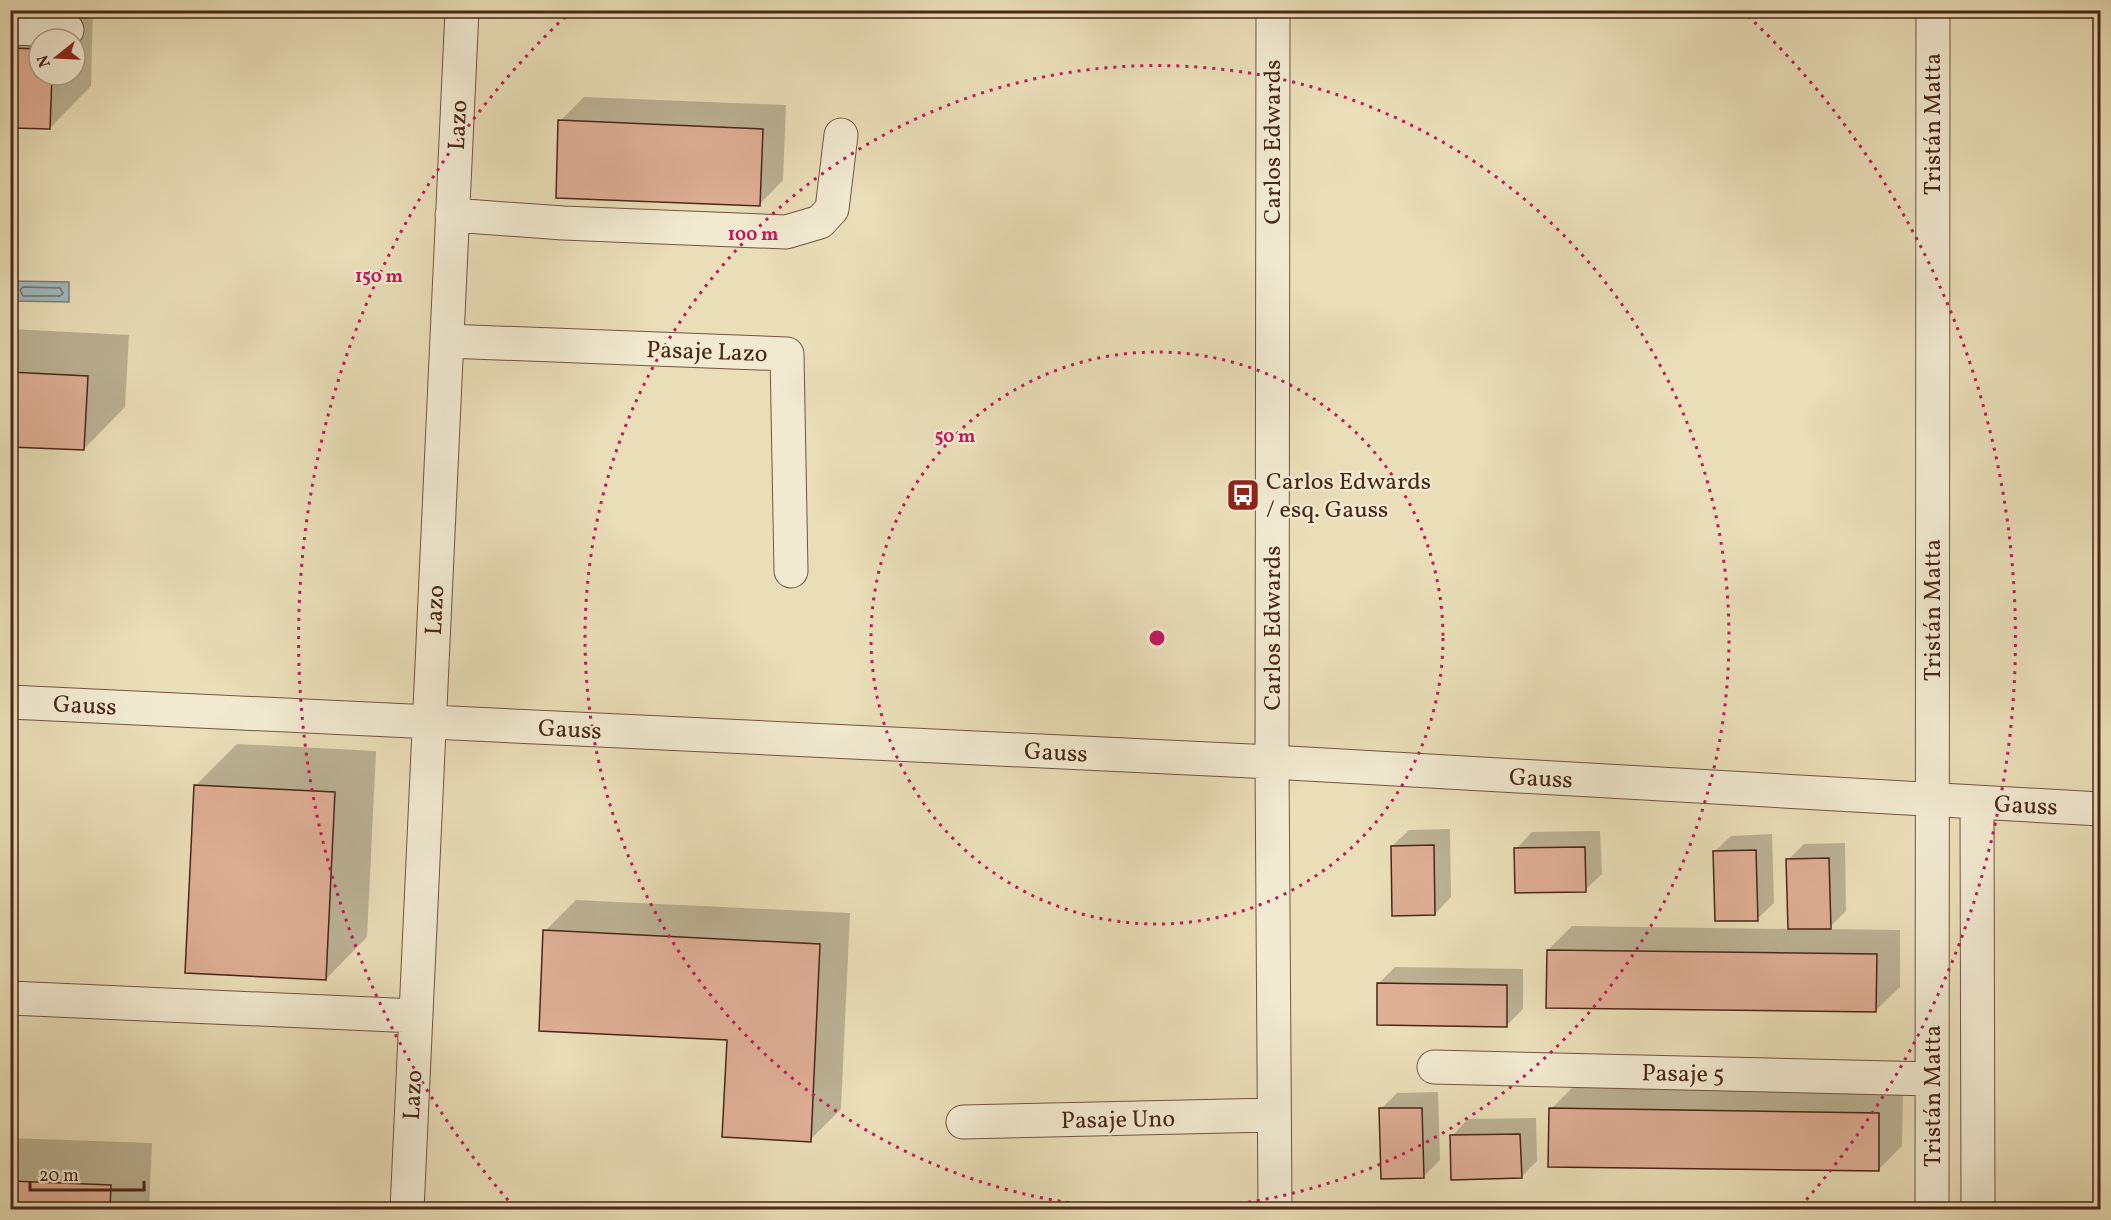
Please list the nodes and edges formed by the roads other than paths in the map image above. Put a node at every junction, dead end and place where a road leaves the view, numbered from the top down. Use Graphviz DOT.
graph roads {
  1 [pos="462,10"];
  2 [pos="1272,10"];
  3 [pos="1932,10"];
  4 [pos="10,28"];
  5 [pos="27,29"];
  6 [pos="841,135"];
  7 [pos="452,215"];
  8 [pos="447,341"];
  9 [pos="791,571"];
  10 [pos="10,702"];
  11 [pos="429,722"];
  12 [pos="1272,762"];
  13 [pos="1931,801"];
  14 [pos="1977,803"];
  15 [pos="2100,809"];
  16 [pos="10,998"];
  17 [pos="416,1016"];
  18 [pos="1434,1067"];
  19 [pos="1932,1079"];
  20 [pos="1274,1115"];
  21 [pos="963,1122"];
  22 [pos="407,1209"];
  23 [pos="1275,1209"];
  24 [pos="1932,1209"];
  25 [pos="1978,1209"];
  1 -- 7 [label="street, Lazo"];
  2 -- 12 [label="street, Carlos Edwards"];
  3 -- 13 [label="street, Tristán Matta"];
  4 -- 5 [label="street"];
  6 -- 7 [label="street"];
  7 -- 8 [label="street, Lazo"];
  8 -- 9 [label="street, Pasaje Lazo"];
  8 -- 11 [label="street, Lazo"];
  10 -- 11 [label="street, Gauss"];
  11 -- 12 [label="street, Gauss"];
  11 -- 17 [label="street, Lazo"];
  12 -- 13 [label="street, Gauss"];
  12 -- 20 [label="street, Carlos Edwards"];
  13 -- 14 [label="street, Gauss"];
  13 -- 19 [label="street, Tristán Matta"];
  14 -- 15 [label="street, Gauss"];
  14 -- 25 [label="street, Tristán Matta"];
  16 -- 17 [label="street"];
  17 -- 22 [label="street, Lazo"];
  18 -- 19 [label="street, Pasaje 5"];
  19 -- 24 [label="street, Tristán Matta"];
  20 -- 21 [label="street, Pasaje Uno"];
  20 -- 23 [label="street, Carlos Edwards"];
}
